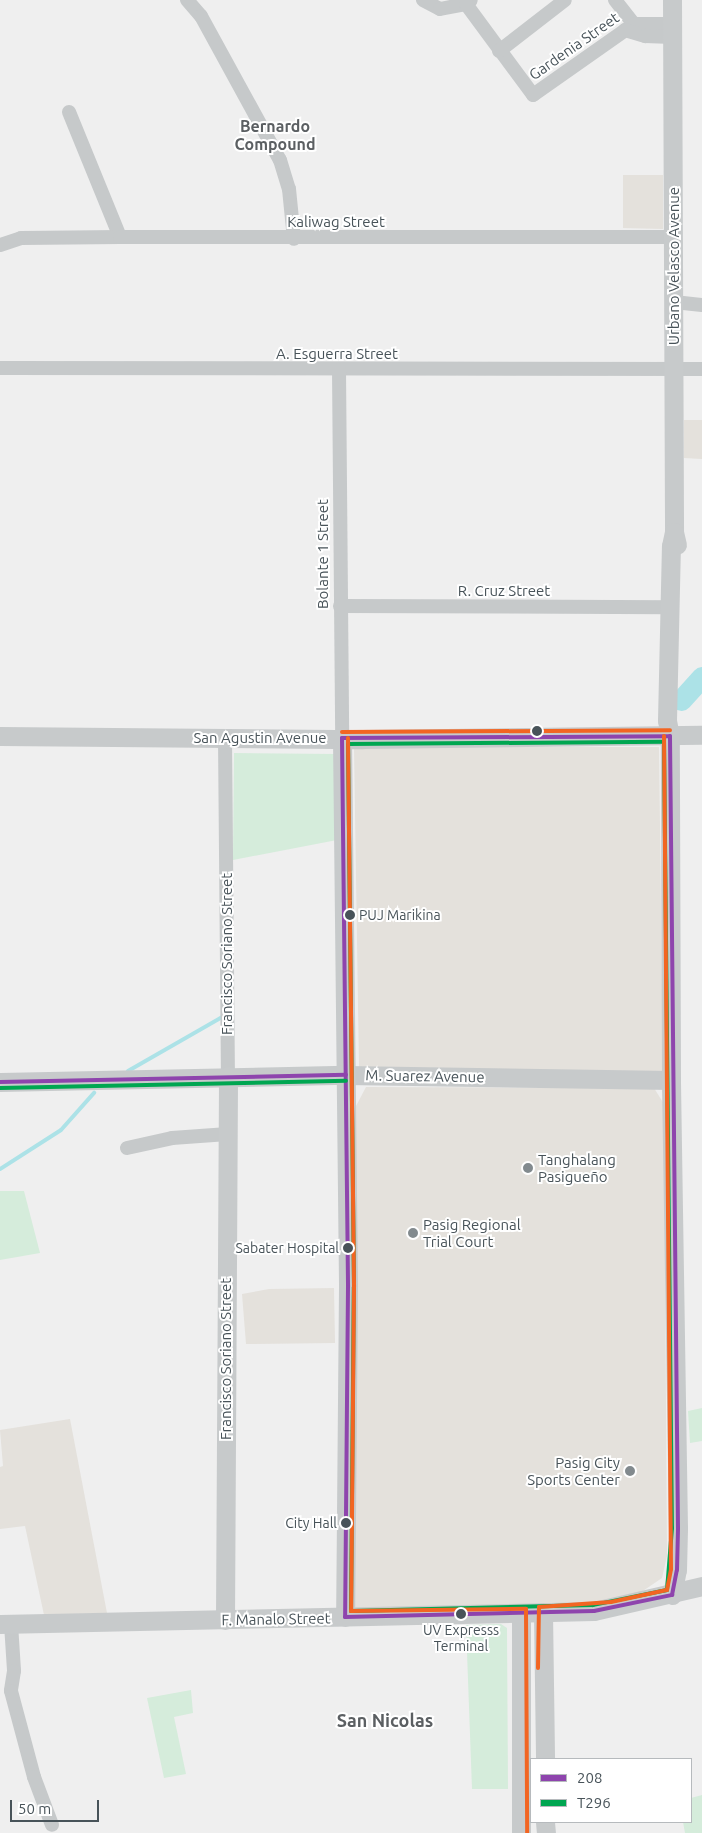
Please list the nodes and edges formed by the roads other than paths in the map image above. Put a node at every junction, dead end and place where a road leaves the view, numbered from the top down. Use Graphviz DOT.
graph roads {
  1 [pos="188,0"];
  2 [pos="423,0"];
  3 [pos="565,0"];
  4 [pos="615,0"];
  5 [pos="672,0"];
  6 [pos="469,2"];
  7 [pos="629,27"];
  8 [pos="672,30"];
  9 [pos="499,51"];
  10 [pos="69,112"];
  11 [pos="120,237"];
  12 [pos="674,237"];
  13 [pos="294,239"];
  14 [pos="0,244"];
  15 [pos="674,302"];
  16 [pos="702,305"];
  17 [pos="0,368"];
  18 [pos="702,369"];
  19 [pos="339,370"];
  20 [pos="674,370"];
  21 [pos="674,532"];
  22 [pos="340,606"];
  23 [pos="669,607"];
  24 [pos="702,735"];
  25 [pos="0,736"];
  26 [pos="670,736"];
  27 [pos="226,738"];
  28 [pos="342,738"];
  29 [pos="346,1075"];
  30 [pos="228,1076"];
  31 [pos="671,1080"];
  32 [pos="0,1082"];
  33 [pos="228,1134"];
  34 [pos="126,1148"];
  35 [pos="678,1518"];
  36 [pos="700,1586"];
  37 [pos="672,1595"];
  38 [pos="543,1612"];
  39 [pos="346,1617"];
  40 [pos="521,1617"];
  41 [pos="225,1620"];
  42 [pos="5,1624"];
  43 [pos="543,1650"];
  44 [pos="545,1758"];
  45 [pos="52,1825"];
  46 [pos="521,1833"];
  1 -- 13 [label="street"];
  2 -- 6 [label="street"];
  3 -- 9 [label="street"];
  4 -- 7 [label="street"];
  5 -- 8 [label="main road, Urbano Velasco Avenue"];
  6 -- 9 [label="street"];
  7 -- 8 [label="street"];
  7 -- 9 [label="street, Gardenia Street"];
  8 -- 12 [label="main road, Urbano Velasco Avenue"];
  10 -- 11 [label="street"];
  11 -- 13 [label="street, Kaliwag Street"];
  11 -- 14 [label="street, Kaliwag Street"];
  12 -- 13 [label="street, Kaliwag Street"];
  12 -- 15 [label="main road, Urbano Velasco Avenue"];
  15 -- 16 [label="street"];
  15 -- 20 [label="main road, Urbano Velasco Avenue"];
  17 -- 19 [label="street, A. Esguerra Street"];
  18 -- 20 [label="street, A. Esguerra Street"];
  19 -- 20 [label="street, A. Esguerra Street"];
  19 -- 22 [label="street, Bolante 1 Street"];
  20 -- 21 [label="main road, Urbano Velasco Avenue"];
  21 -- 23 [label="main road, Urbano Velasco Avenue"];
  21 -- 26 [label="main road, Urbano Velasco Avenue"];
  22 -- 23 [label="street, R. Cruz Street"];
  22 -- 28 [label="street, Bolante 1 Street"];
  23 -- 26 [label="main road, Urbano Velasco Avenue"];
  24 -- 26 [label="main road, San Agustin Avenue"];
  25 -- 27 [label="main road, San Agustin Avenue"];
  26 -- 28 [label="main road, San Agustin Avenue"];
  26 -- 31 [label="main road"];
  27 -- 28 [label="main road, San Agustin Avenue"];
  27 -- 30 [label="street, Francisco Soriano Street"];
  28 -- 29 [label="main road"];
  29 -- 30 [label="main road, M. Suarez Avenue"];
  29 -- 31 [label="main road, M. Suarez Avenue"];
  29 -- 39 [label="main road"];
  30 -- 32 [label="main road, M. Suarez Avenue"];
  30 -- 33 [label="main road, Francisco Soriano Street"];
  31 -- 35 [label="main road"];
  33 -- 34 [label="street"];
  33 -- 41 [label="main road, Francisco Soriano Street"];
  35 -- 36 [label="main road, F. Manalo Street"];
  35 -- 37 [label="main road"];
  36 -- 37 [label="main road, F. Manalo Street"];
  37 -- 38 [label="main road, F. Manalo Street"];
  38 -- 40 [label="main road, F. Manalo Street"];
  38 -- 43 [label="main road"];
  39 -- 40 [label="main road, F. Manalo Street"];
  39 -- 41 [label="main road, F. Manalo Street"];
  40 -- 43 [label="main road"];
  40 -- 46 [label="main road"];
  41 -- 42 [label="main road, F. Manalo Street"];
  42 -- 45 [label="street"];
  43 -- 44 [label="main road"];
}
